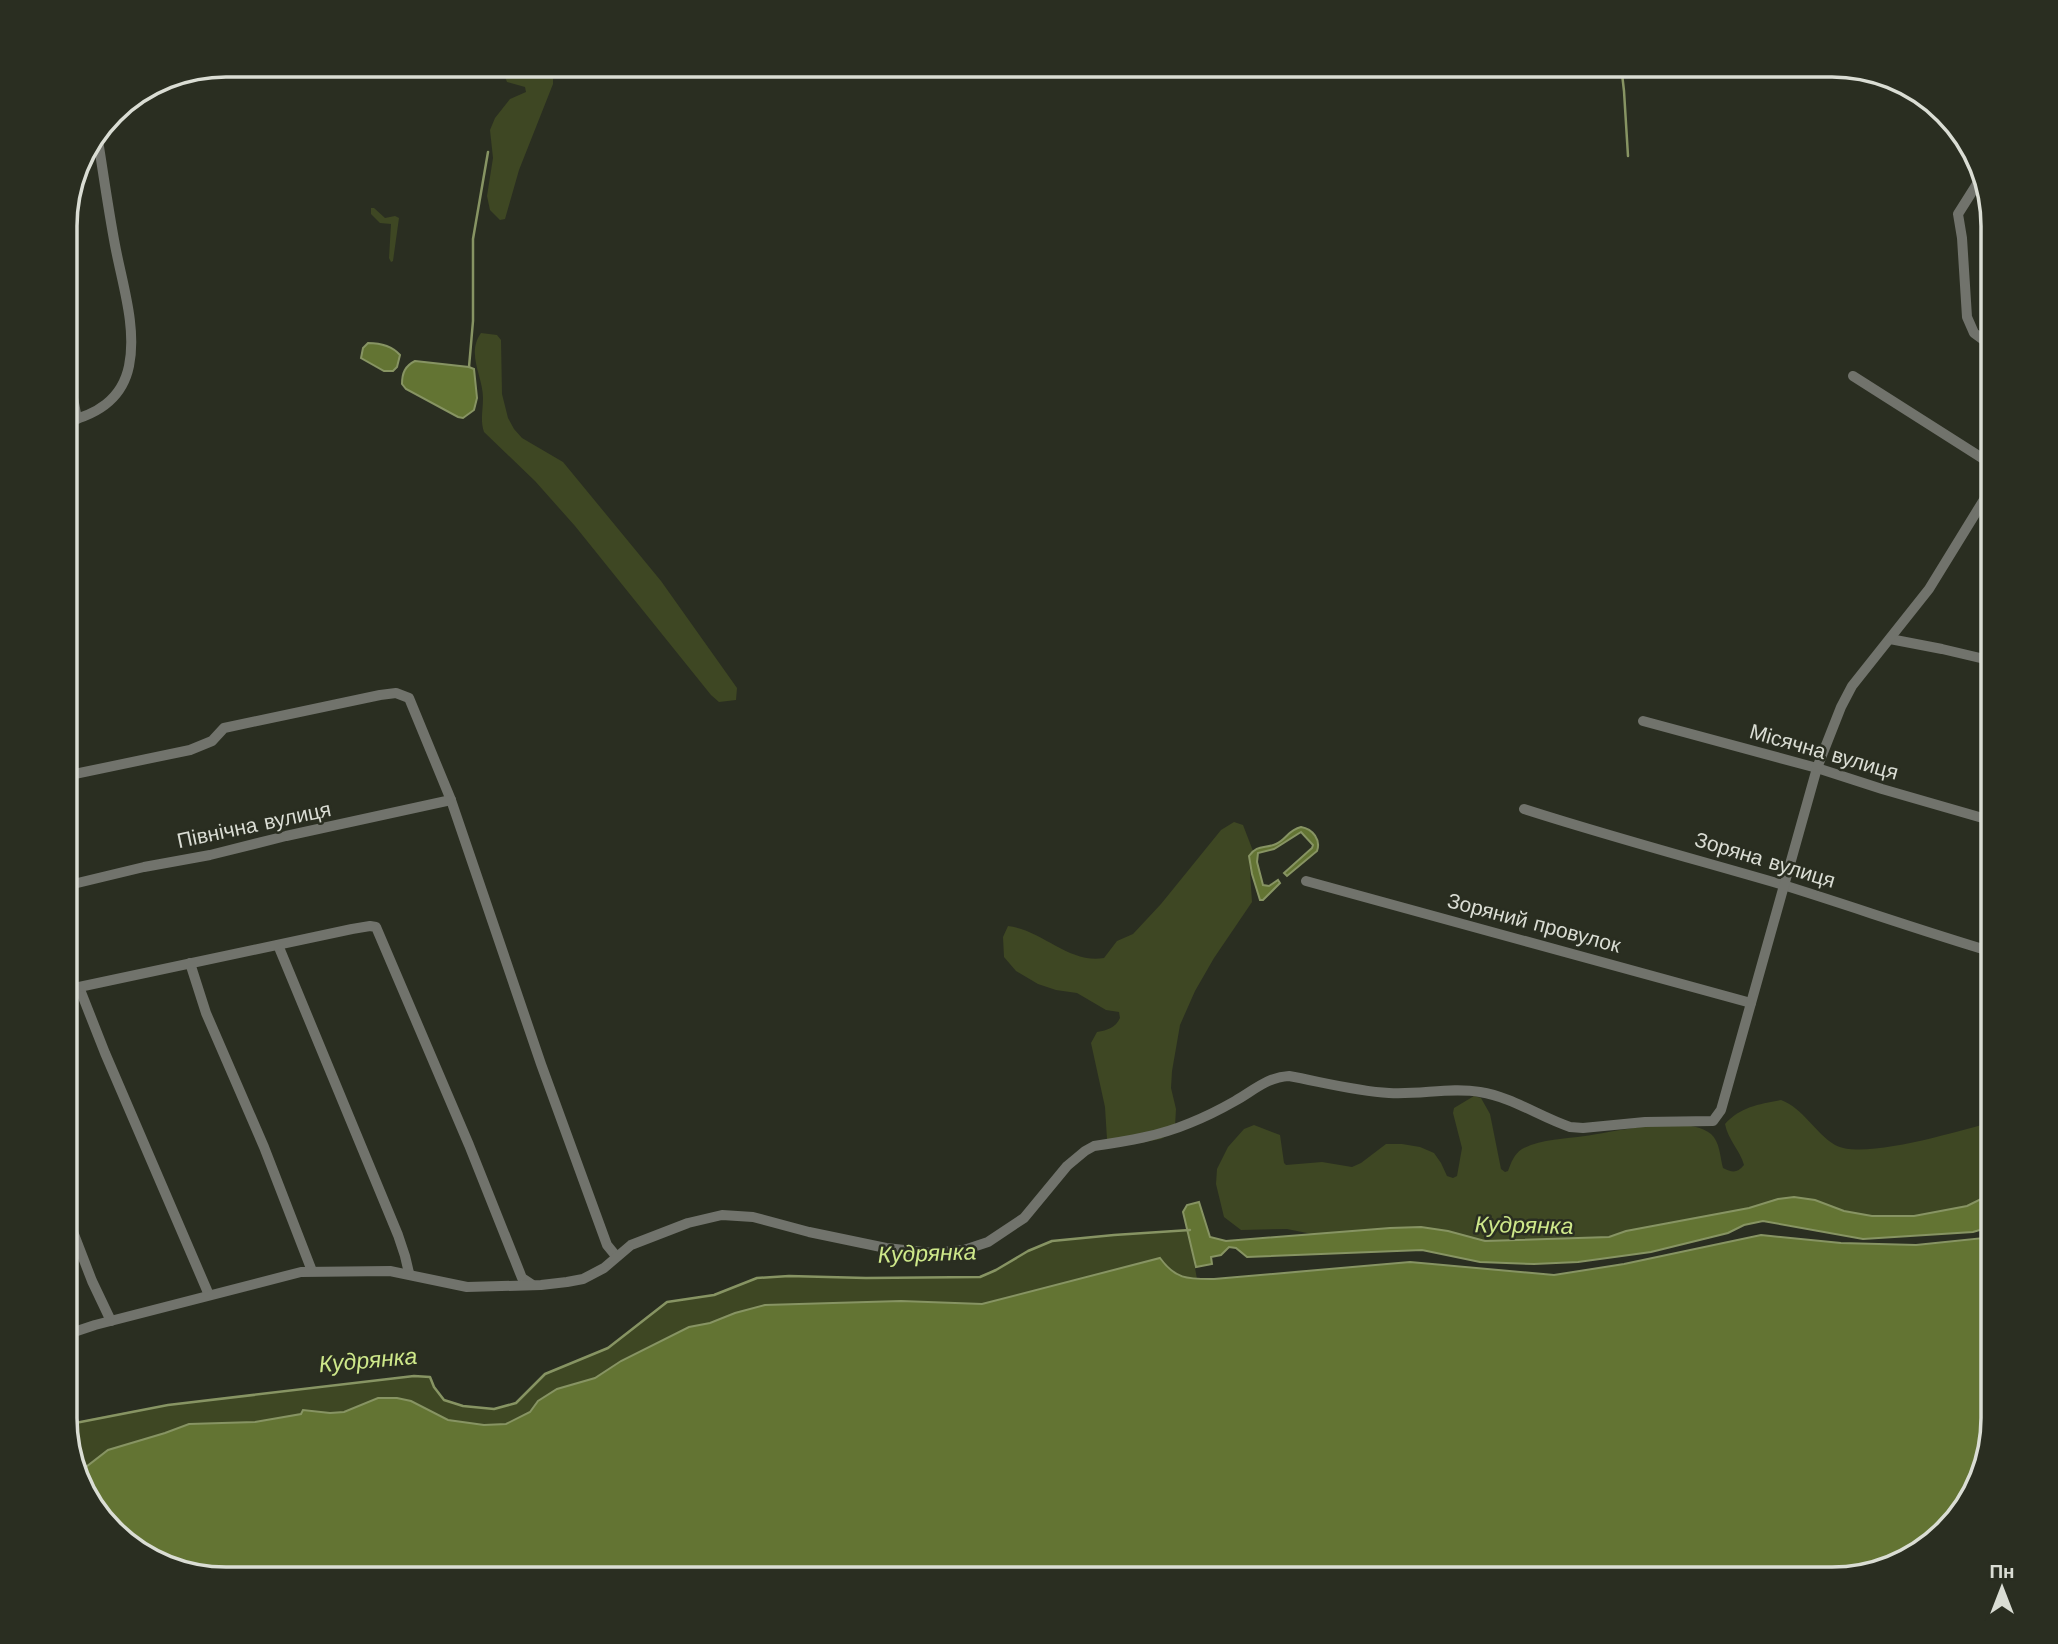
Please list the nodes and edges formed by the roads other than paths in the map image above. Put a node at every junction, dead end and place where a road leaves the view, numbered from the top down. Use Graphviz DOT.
graph roads {
  1 [pos="99,148"];
  2 [pos="1976,186"];
  3 [pos="1981,338"];
  4 [pos="1853,376"];
  5 [pos="77,419"];
  6 [pos="1981,457"];
  7 [pos="1981,504"];
  8 [pos="1890,639"];
  9 [pos="1981,658"];
  10 [pos="1643,722"];
  11 [pos="1817,768"];
  12 [pos="77,774"];
  13 [pos="451,800"];
  14 [pos="1524,809"];
  15 [pos="1981,818"];
  16 [pos="1306,881"];
  17 [pos="77,883"];
  18 [pos="1783,886"];
  19 [pos="278,945"];
  20 [pos="1981,948"];
  21 [pos="190,963"];
  22 [pos="79,987"];
  23 [pos="1751,1003"];
  24 [pos="77,1242"];
  25 [pos="616,1256"];
  26 [pos="312,1271"];
  27 [pos="409,1273"];
  28 [pos="534,1285"];
  29 [pos="208,1295"];
  30 [pos="111,1321"];
  31 [pos="77,1331"];
  1 -- 5 [label="street"];
  2 -- 3 [label="street"];
  4 -- 6 [label="street"];
  7 -- 8 [label="street"];
  8 -- 9 [label="street"];
  8 -- 11 [label="street"];
  10 -- 11 [label="street, Місячна вулиця"];
  11 -- 15 [label="street, Місячна вулиця"];
  11 -- 18 [label="street"];
  12 -- 13 [label="street"];
  13 -- 17 [label="street, Північна вулиця"];
  13 -- 25 [label="street"];
  14 -- 18 [label="street, Зоряна вулиця"];
  16 -- 23 [label="street, Зоряний провулок"];
  18 -- 20 [label="street, Зоряна вулиця"];
  18 -- 23 [label="street"];
  19 -- 21 [label="street"];
  19 -- 27 [label="street"];
  19 -- 28 [label="street"];
  21 -- 22 [label="street"];
  21 -- 26 [label="street"];
  22 -- 29 [label="street"];
  23 -- 25 [label="street"];
  24 -- 30 [label="street"];
  25 -- 28 [label="street"];
  26 -- 27 [label="street"];
  26 -- 29 [label="street"];
  27 -- 28 [label="street"];
  29 -- 30 [label="street"];
  30 -- 31 [label="street"];
}
